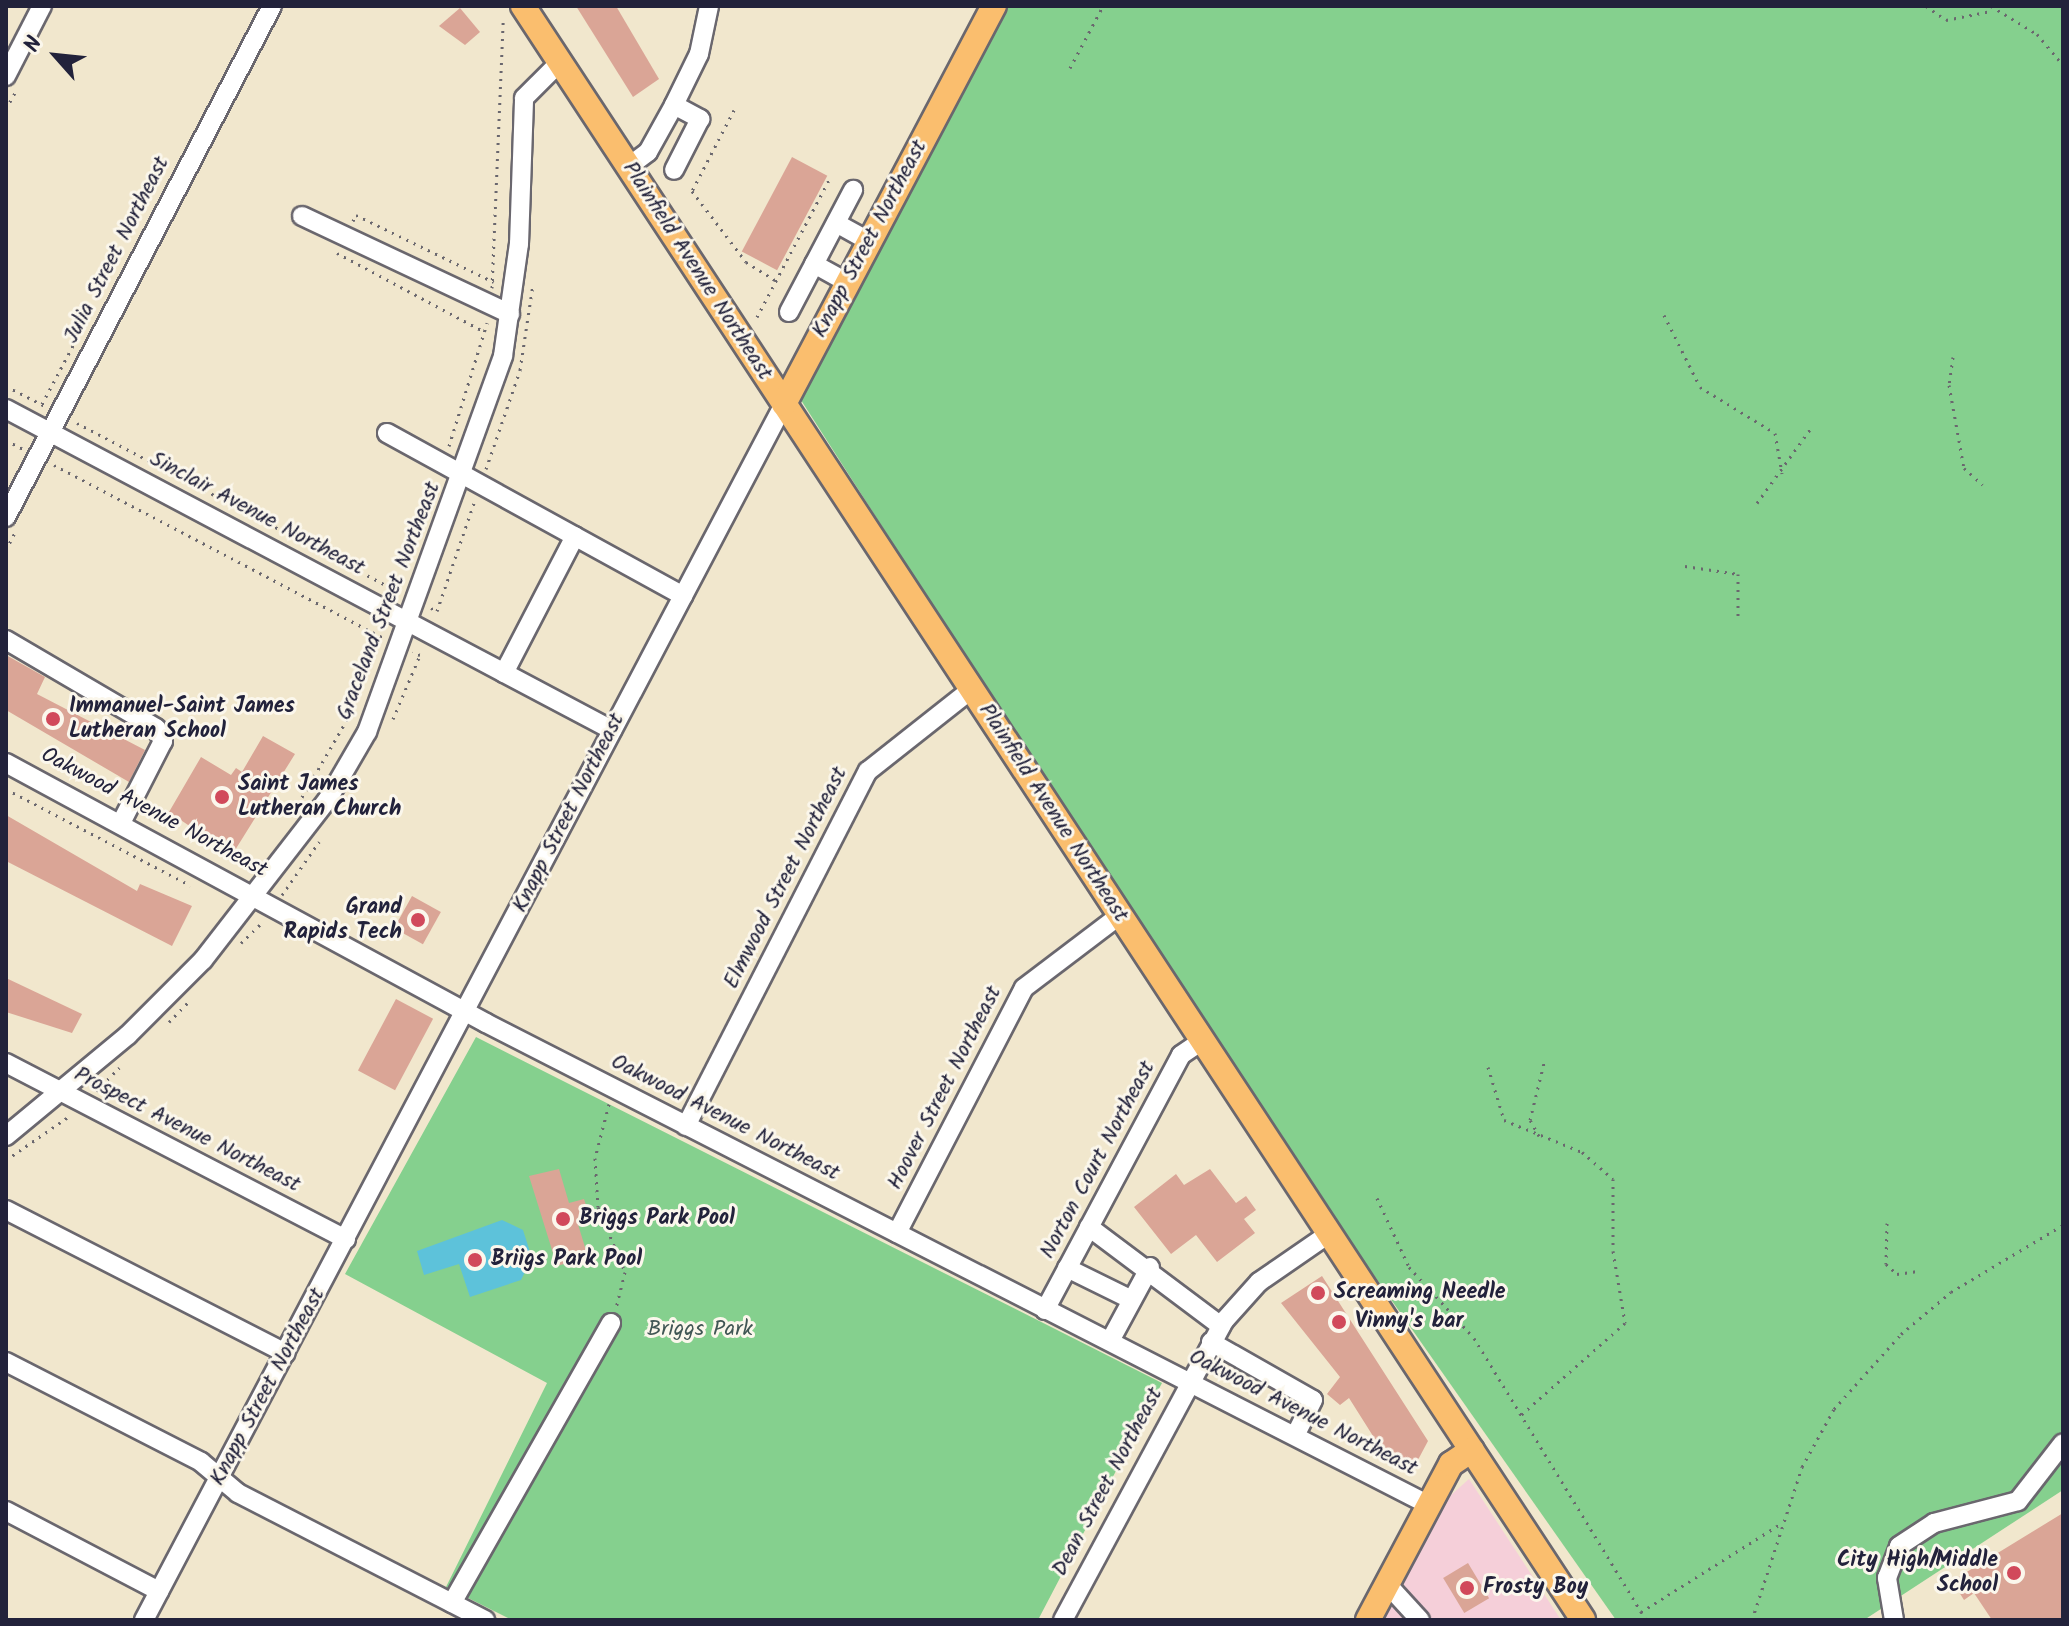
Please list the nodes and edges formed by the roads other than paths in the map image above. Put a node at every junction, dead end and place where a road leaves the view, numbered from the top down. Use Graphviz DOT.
graph roads {
  1 [pos="42,6"];
  2 [pos="272,6"];
  3 [pos="523,6"];
  4 [pos="709,6"];
  5 [pos="994,6"];
  6 [pos="560,62"];
  7 [pos="6,76"];
  8 [pos="674,105"];
  9 [pos="628,167"];
  10 [pos="674,170"];
  11 [pos="853,190"];
  12 [pos="302,216"];
  13 [pos="836,223"];
  14 [pos="869,241"];
  15 [pos="814,264"];
  16 [pos="847,282"];
  17 [pos="789,312"];
  18 [pos="510,314"];
  19 [pos="784,404"];
  20 [pos="6,409"];
  21 [pos="50,431"];
  22 [pos="387,433"];
  23 [pos="462,476"];
  24 [pos="6,517"];
  25 [pos="575,536"];
  26 [pos="683,596"];
  27 [pos="410,623"];
  28 [pos="6,640"];
  29 [pos="504,673"];
  30 [pos="972,689"];
  31 [pos="612,730"];
  32 [pos="6,763"];
  33 [pos="121,823"];
  34 [pos="257,894"];
  35 [pos="1120,915"];
  36 [pos="467,1009"];
  37 [pos="1202,1041"];
  38 [pos="6,1063"];
  39 [pos="62,1092"];
  40 [pos="686,1126"];
  41 [pos="6,1136"];
  42 [pos="6,1210"];
  43 [pos="1089,1227"];
  44 [pos="897,1233"];
  45 [pos="1330,1233"];
  46 [pos="346,1239"];
  47 [pos="1150,1267"];
  48 [pos="1067,1268"];
  49 [pos="1132,1300"];
  50 [pos="1045,1310"];
  51 [pos="611,1323"];
  52 [pos="1216,1334"];
  53 [pos="1110,1341"];
  54 [pos="286,1353"];
  55 [pos="6,1362"];
  56 [pos="1188,1381"];
  57 [pos="1295,1436"];
  58 [pos="2063,1443"];
  59 [pos="1472,1450"];
  60 [pos="219,1478"];
  61 [pos="1429,1505"];
  62 [pos="6,1511"];
  63 [pos="1387,1584"];
  64 [pos="159,1591"];
  65 [pos="454,1610"];
  66 [pos="144,1620"];
  67 [pos="485,1620"];
  68 [pos="1063,1620"];
  69 [pos="1368,1620"];
  70 [pos="1420,1620"];
  71 [pos="1583,1620"];
  72 [pos="1894,1620"];
  1 -- 7 [label="street"];
  2 -- 21 [label="street, Julia Street Northeast"];
  3 -- 6 [label="main road, Plainfield Avenue Northeast"];
  4 -- 8 [label="street"];
  5 -- 14 [label="main road, Knapp Street Northeast"];
  6 -- 9 [label="main road, Plainfield Avenue Northeast"];
  6 -- 18 [label="street, Graceland Street Northeast"];
  8 -- 9 [label="street"];
  8 -- 10 [label="street"];
  9 -- 19 [label="main road, Plainfield Avenue Northeast"];
  11 -- 13 [label="street"];
  12 -- 18 [label="street"];
  13 -- 14 [label="street"];
  13 -- 15 [label="street"];
  14 -- 16 [label="main road, Knapp Street Northeast"];
  15 -- 16 [label="street"];
  15 -- 17 [label="street"];
  16 -- 19 [label="main road, Knapp Street Northeast"];
  18 -- 23 [label="street, Graceland Street Northeast"];
  19 -- 26 [label="street, Knapp Street Northeast"];
  19 -- 30 [label="main road, Plainfield Avenue Northeast"];
  20 -- 21 [label="street, Sinclair Avenue Northeast"];
  21 -- 24 [label="street, Julia Street Northeast"];
  21 -- 27 [label="street, Sinclair Avenue Northeast"];
  22 -- 23 [label="street"];
  23 -- 25 [label="street"];
  23 -- 27 [label="street, Graceland Street Northeast"];
  25 -- 26 [label="street"];
  25 -- 29 [label="street"];
  26 -- 31 [label="street, Knapp Street Northeast"];
  27 -- 29 [label="street, Sinclair Avenue Northeast"];
  27 -- 34 [label="street, Graceland Street Northeast"];
  28 -- 33 [label="street"];
  29 -- 31 [label="street, Sinclair Avenue Northeast"];
  30 -- 35 [label="main road, Plainfield Avenue Northeast"];
  30 -- 40 [label="street, Elmwood Street Northeast"];
  31 -- 36 [label="street, Knapp Street Northeast"];
  32 -- 33 [label="street, Oakwood Avenue Northeast"];
  33 -- 34 [label="street, Oakwood Avenue Northeast"];
  34 -- 36 [label="street, Oakwood Avenue Northeast"];
  34 -- 39 [label="street, Graceland Street Northeast"];
  35 -- 37 [label="main road, Plainfield Avenue Northeast"];
  35 -- 44 [label="street, Hoover Street Northeast"];
  36 -- 40 [label="street, Oakwood Avenue Northeast"];
  36 -- 46 [label="street, Knapp Street Northeast"];
  37 -- 43 [label="street, Norton Court Northeast"];
  37 -- 45 [label="main road, Plainfield Avenue Northeast"];
  38 -- 39 [label="street, Prospect Avenue Northeast"];
  39 -- 41 [label="street, Graceland Street Northeast"];
  39 -- 46 [label="street, Prospect Avenue Northeast"];
  40 -- 44 [label="street, Oakwood Avenue Northeast"];
  42 -- 54 [label="street"];
  43 -- 47 [label="street"];
  43 -- 48 [label="street, Norton Court Northeast"];
  44 -- 50 [label="street, Oakwood Avenue Northeast"];
  45 -- 52 [label="street, Dean Street Northeast"];
  45 -- 59 [label="main road, Plainfield Avenue Northeast"];
  46 -- 54 [label="street, Knapp Street Northeast"];
  47 -- 49 [label="street"];
  47 -- 52 [label="street"];
  48 -- 49 [label="street"];
  48 -- 50 [label="street, Norton Court Northeast"];
  49 -- 53 [label="street"];
  50 -- 53 [label="street, Oakwood Avenue Northeast"];
  51 -- 65 [label="street"];
  52 -- 56 [label="street, Dean Street Northeast"];
  52 -- 57 [label="street"];
  53 -- 56 [label="street, Oakwood Avenue Northeast"];
  54 -- 60 [label="street, Knapp Street Northeast"];
  55 -- 60 [label="street"];
  56 -- 57 [label="street, Oakwood Avenue Northeast"];
  56 -- 68 [label="street, Dean Street Northeast"];
  57 -- 61 [label="street, Oakwood Avenue Northeast"];
  58 -- 72 [label="street"];
  59 -- 61 [label="main road"];
  59 -- 71 [label="main road, Plainfield Avenue Northeast"];
  60 -- 64 [label="street, Knapp Street Northeast"];
  60 -- 65 [label="street"];
  61 -- 63 [label="main road"];
  62 -- 64 [label="street"];
  63 -- 69 [label="main road"];
  63 -- 70 [label="street"];
  64 -- 66 [label="street, Knapp Street Northeast"];
  65 -- 67 [label="street"];
}
